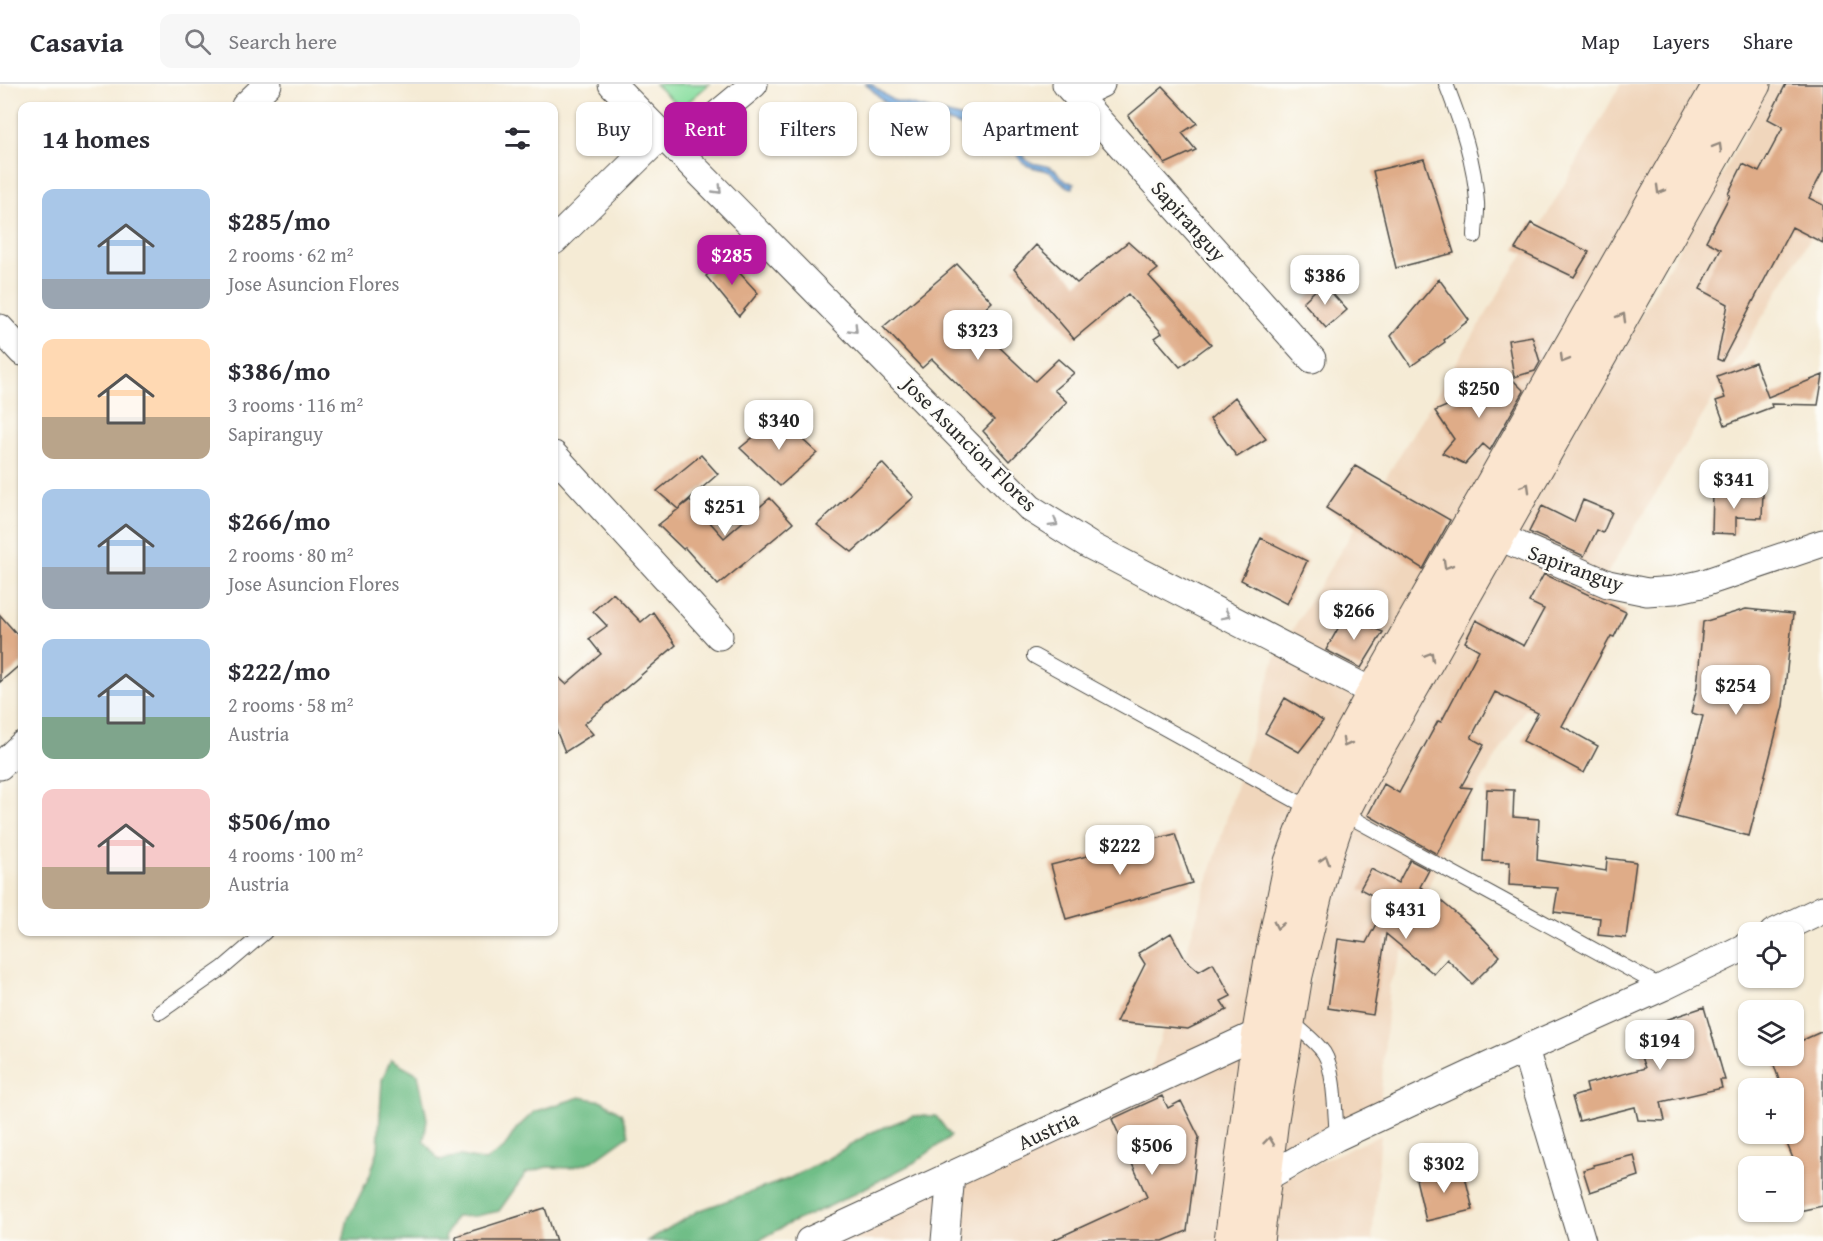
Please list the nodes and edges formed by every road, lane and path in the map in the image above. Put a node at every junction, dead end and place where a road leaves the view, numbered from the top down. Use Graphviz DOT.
graph roads {
  1 [pos="268,84"];
  2 [pos="612,84"];
  3 [pos="754,84"];
  4 [pos="1101,84"];
  5 [pos="1446,84"];
  6 [pos="1720,84"];
  7 [pos="1754,84"];
  8 [pos="1071,90"];
  9 [pos="249,102"];
  10 [pos="728,102"];
  11 [pos="664,137"];
  12 [pos="664,146"];
  13 [pos="683,156"];
  14 [pos="1475,236"];
  15 [pos="558,238"];
  16 [pos="1312,359"];
  17 [pos="558,458"];
  18 [pos="1484,530"];
  19 [pos="1823,543"];
  20 [pos="718,636"];
  21 [pos="1034,656"];
  22 [pos="1388,700"];
  23 [pos="18,749"];
  24 [pos="0,766"];
  25 [pos="1327,811"];
  26 [pos="1823,909"];
  27 [pos="1796,922"];
  28 [pos="260,936"];
  29 [pos="1738,950"];
  30 [pos="1663,987"];
  31 [pos="160,1012"];
  32 [pos="1274,1026"];
  33 [pos="1524,1049"];
  34 [pos="1337,1137"];
  35 [pos="951,1175"];
  36 [pos="1252,1185"];
  37 [pos="808,1241"];
  38 [pos="945,1241"];
  39 [pos="1231,1241"];
  40 [pos="1257,1241"];
  41 [pos="1582,1241"];
  1 -- 9 [label="street"];
  2 -- 11 [label="street, Jose Asuncion Flores"];
  3 -- 10 [label="street"];
  4 -- 8 [label="street"];
  5 -- 14 [label="lane"];
  6 -- 18 [label="main road, one-way"];
  18 -- 7 [label="main road, one-way"];
  8 -- 16 [label="street, Sapiranguy"];
  12 -- 15 [label="street"];
  13 -- 22 [label="street, Jose Asuncion Flores, one-way"];
  17 -- 20 [label="street"];
  18 -- 19 [label="street, Sapiranguy"];
  18 -- 22 [label="main road"];
  21 -- 25 [label="lane"];
  22 -- 25 [label="main road"];
  23 -- 24 [label="street"];
  25 -- 30 [label="lane"];
  25 -- 32 [label="main road"];
  26 -- 27 [label="street"];
  28 -- 31 [label="lane"];
  29 -- 30 [label="street"];
  30 -- 33 [label="street"];
  32 -- 34 [label="lane"];
  32 -- 35 [label="street, Austria"];
  32 -- 36 [label="main road"];
  33 -- 34 [label="street"];
  33 -- 41 [label="street"];
  34 -- 36 [label="street"];
  35 -- 37 [label="street, Austria"];
  35 -- 38 [label="street"];
  36 -- 39 [label="main road"];
  36 -- 40 [label="main road"];
}
